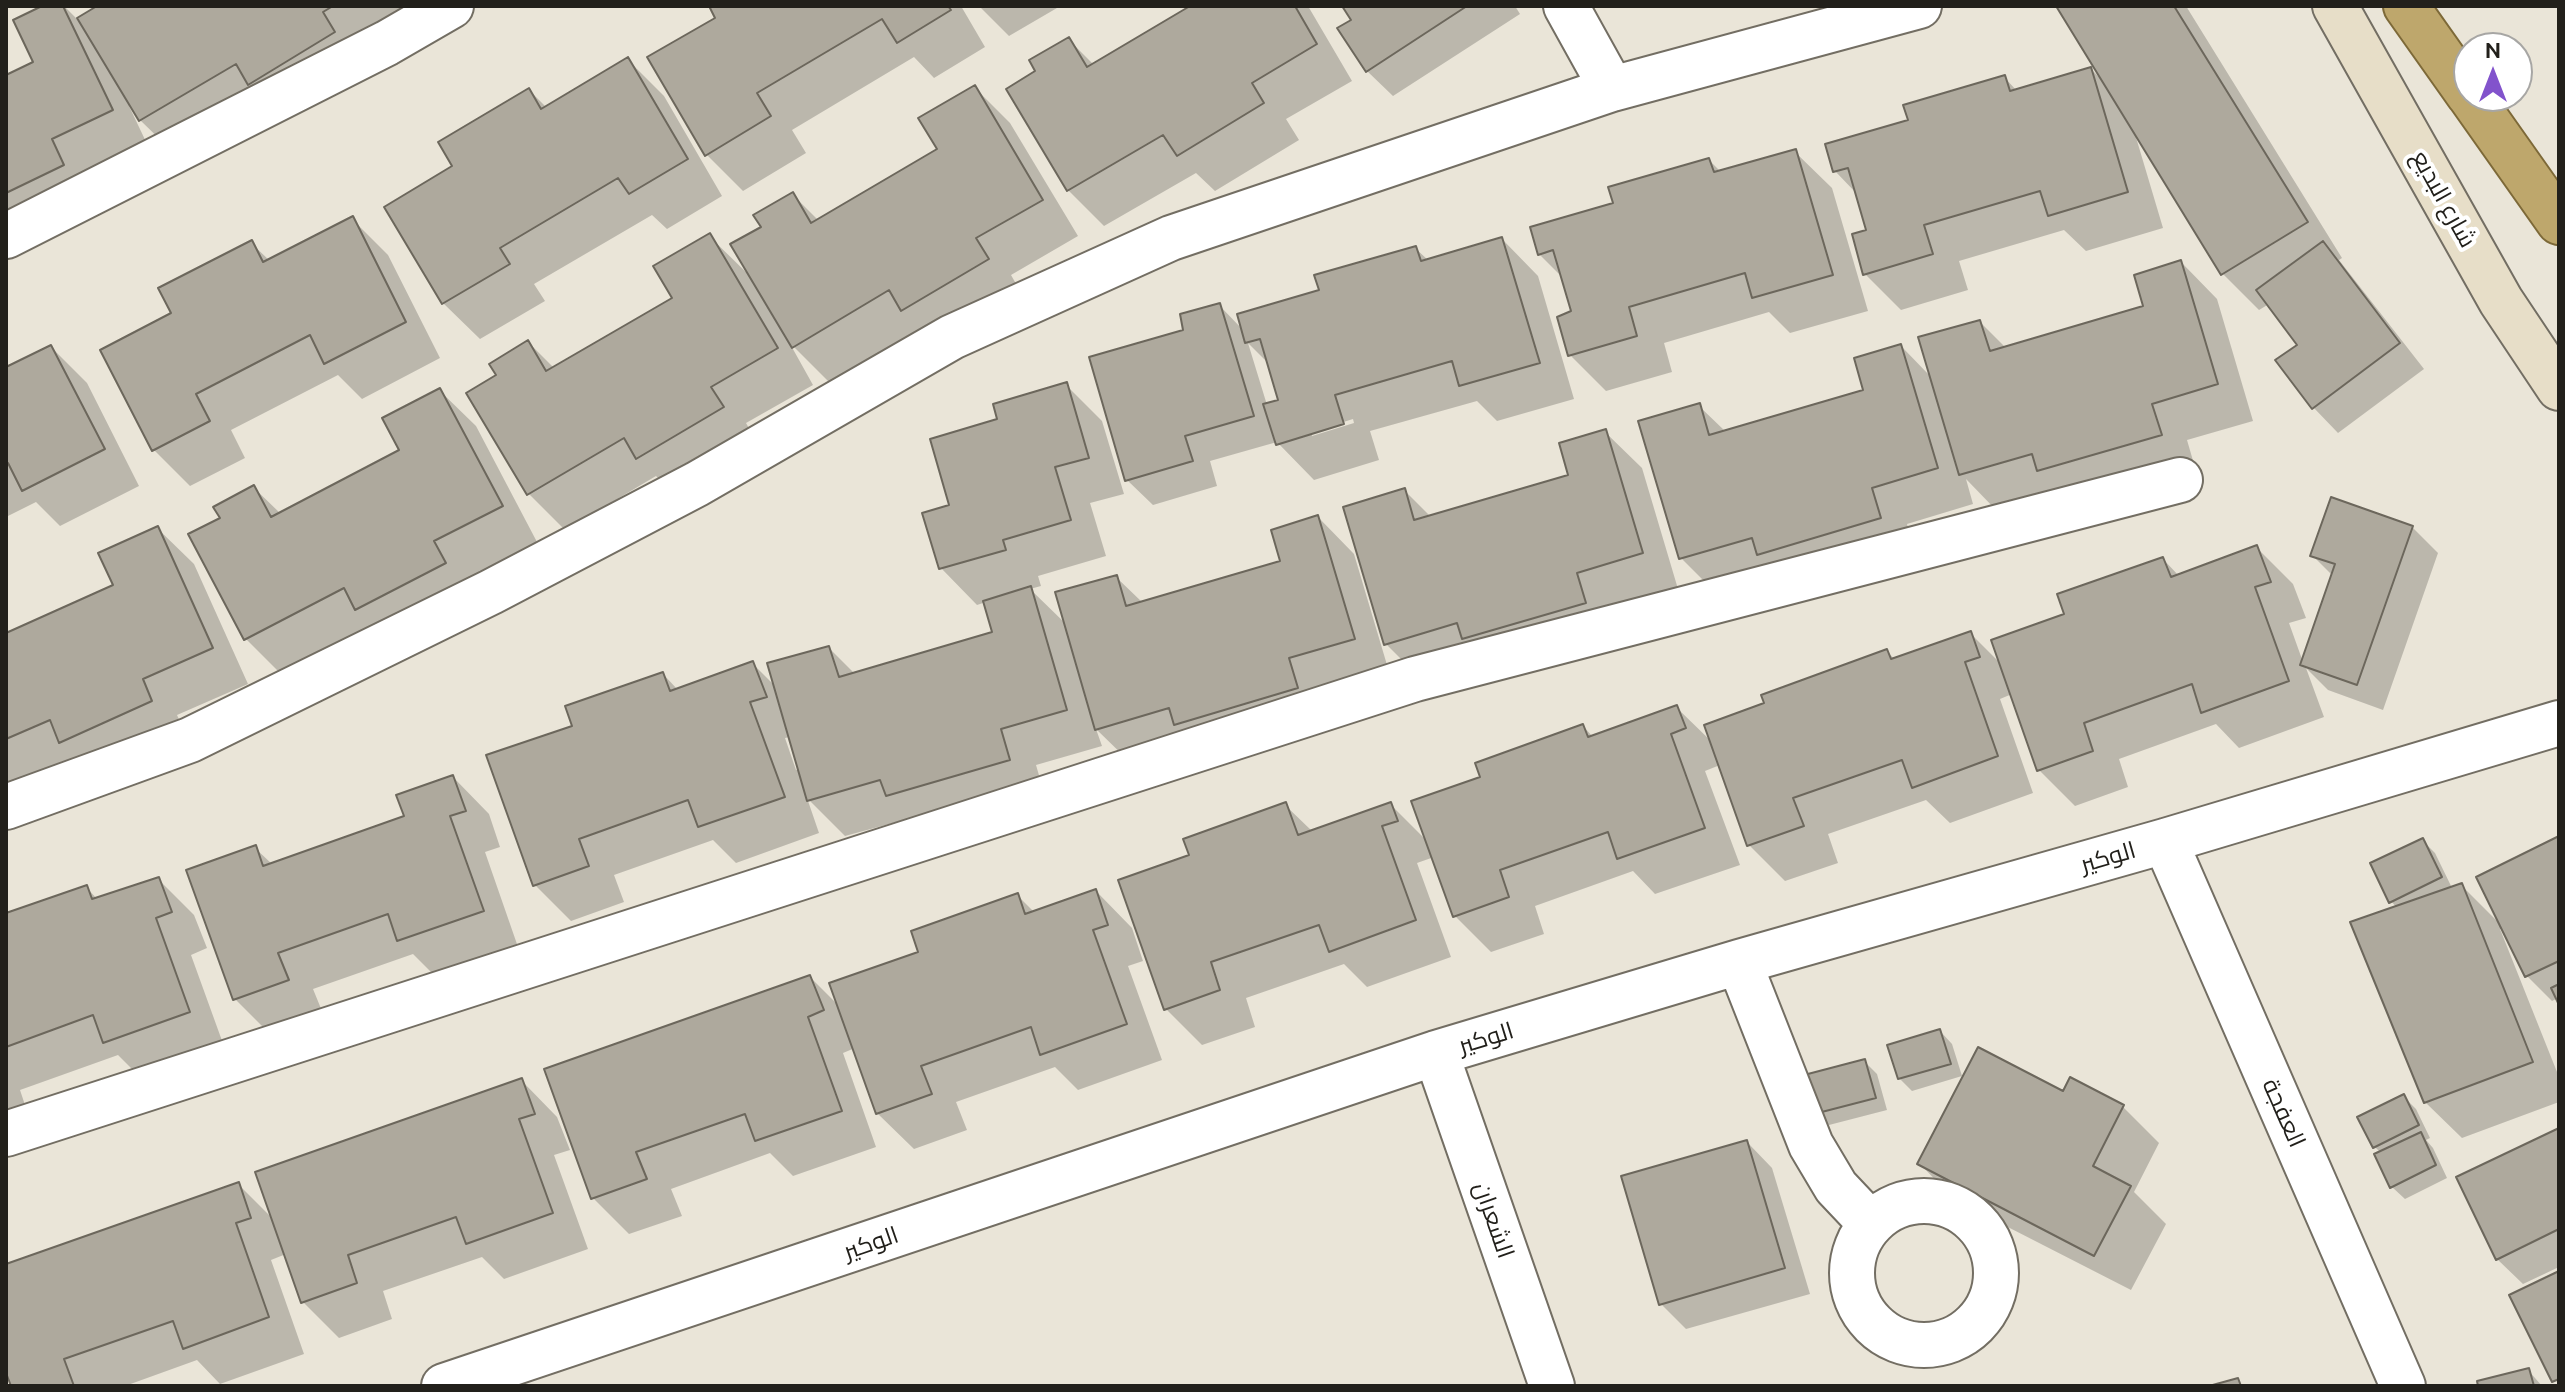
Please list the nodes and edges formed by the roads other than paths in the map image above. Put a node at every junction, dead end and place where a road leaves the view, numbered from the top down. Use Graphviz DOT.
graph roads {
  1 [pos="451,6"];
  2 [pos="1566,6"];
  3 [pos="1919,6"];
  4 [pos="2335,6"];
  5 [pos="2406,6"];
  6 [pos="2453,72"];
  7 [pos="1612,89"];
  8 [pos="2481,112"];
  9 [pos="2559,222"];
  10 [pos="6,236"];
  11 [pos="2559,388"];
  12 [pos="2180,480"];
  13 [pos="2553,729"];
  14 [pos="6,807"];
  15 [pos="2165,841"];
  16 [pos="1739,962"];
  17 [pos="1436,1053"];
  18 [pos="6,1134"];
  19 [pos="1870,1223"];
  20 [pos="444,1386"];
  21 [pos="1552,1386"];
  22 [pos="2403,1386"];
  1 -- 10 [label="street"];
  2 -- 7 [label="street"];
  3 -- 7 [label="street"];
  4 -- 11 [label="main road, شارع البديع"];
  5 -- 6 [label="highway"];
  7 -- 14 [label="street"];
  8 -- 9 [label="highway"];
  12 -- 18 [label="street"];
  13 -- 15 [label="street, الوكير"];
  15 -- 16 [label="street, الوكير"];
  15 -- 22 [label="street, العفجة"];
  16 -- 17 [label="street, الوكير"];
  16 -- 19 [label="street"];
  17 -- 20 [label="street, الوكير"];
  17 -- 21 [label="street, الشعران"];
}
